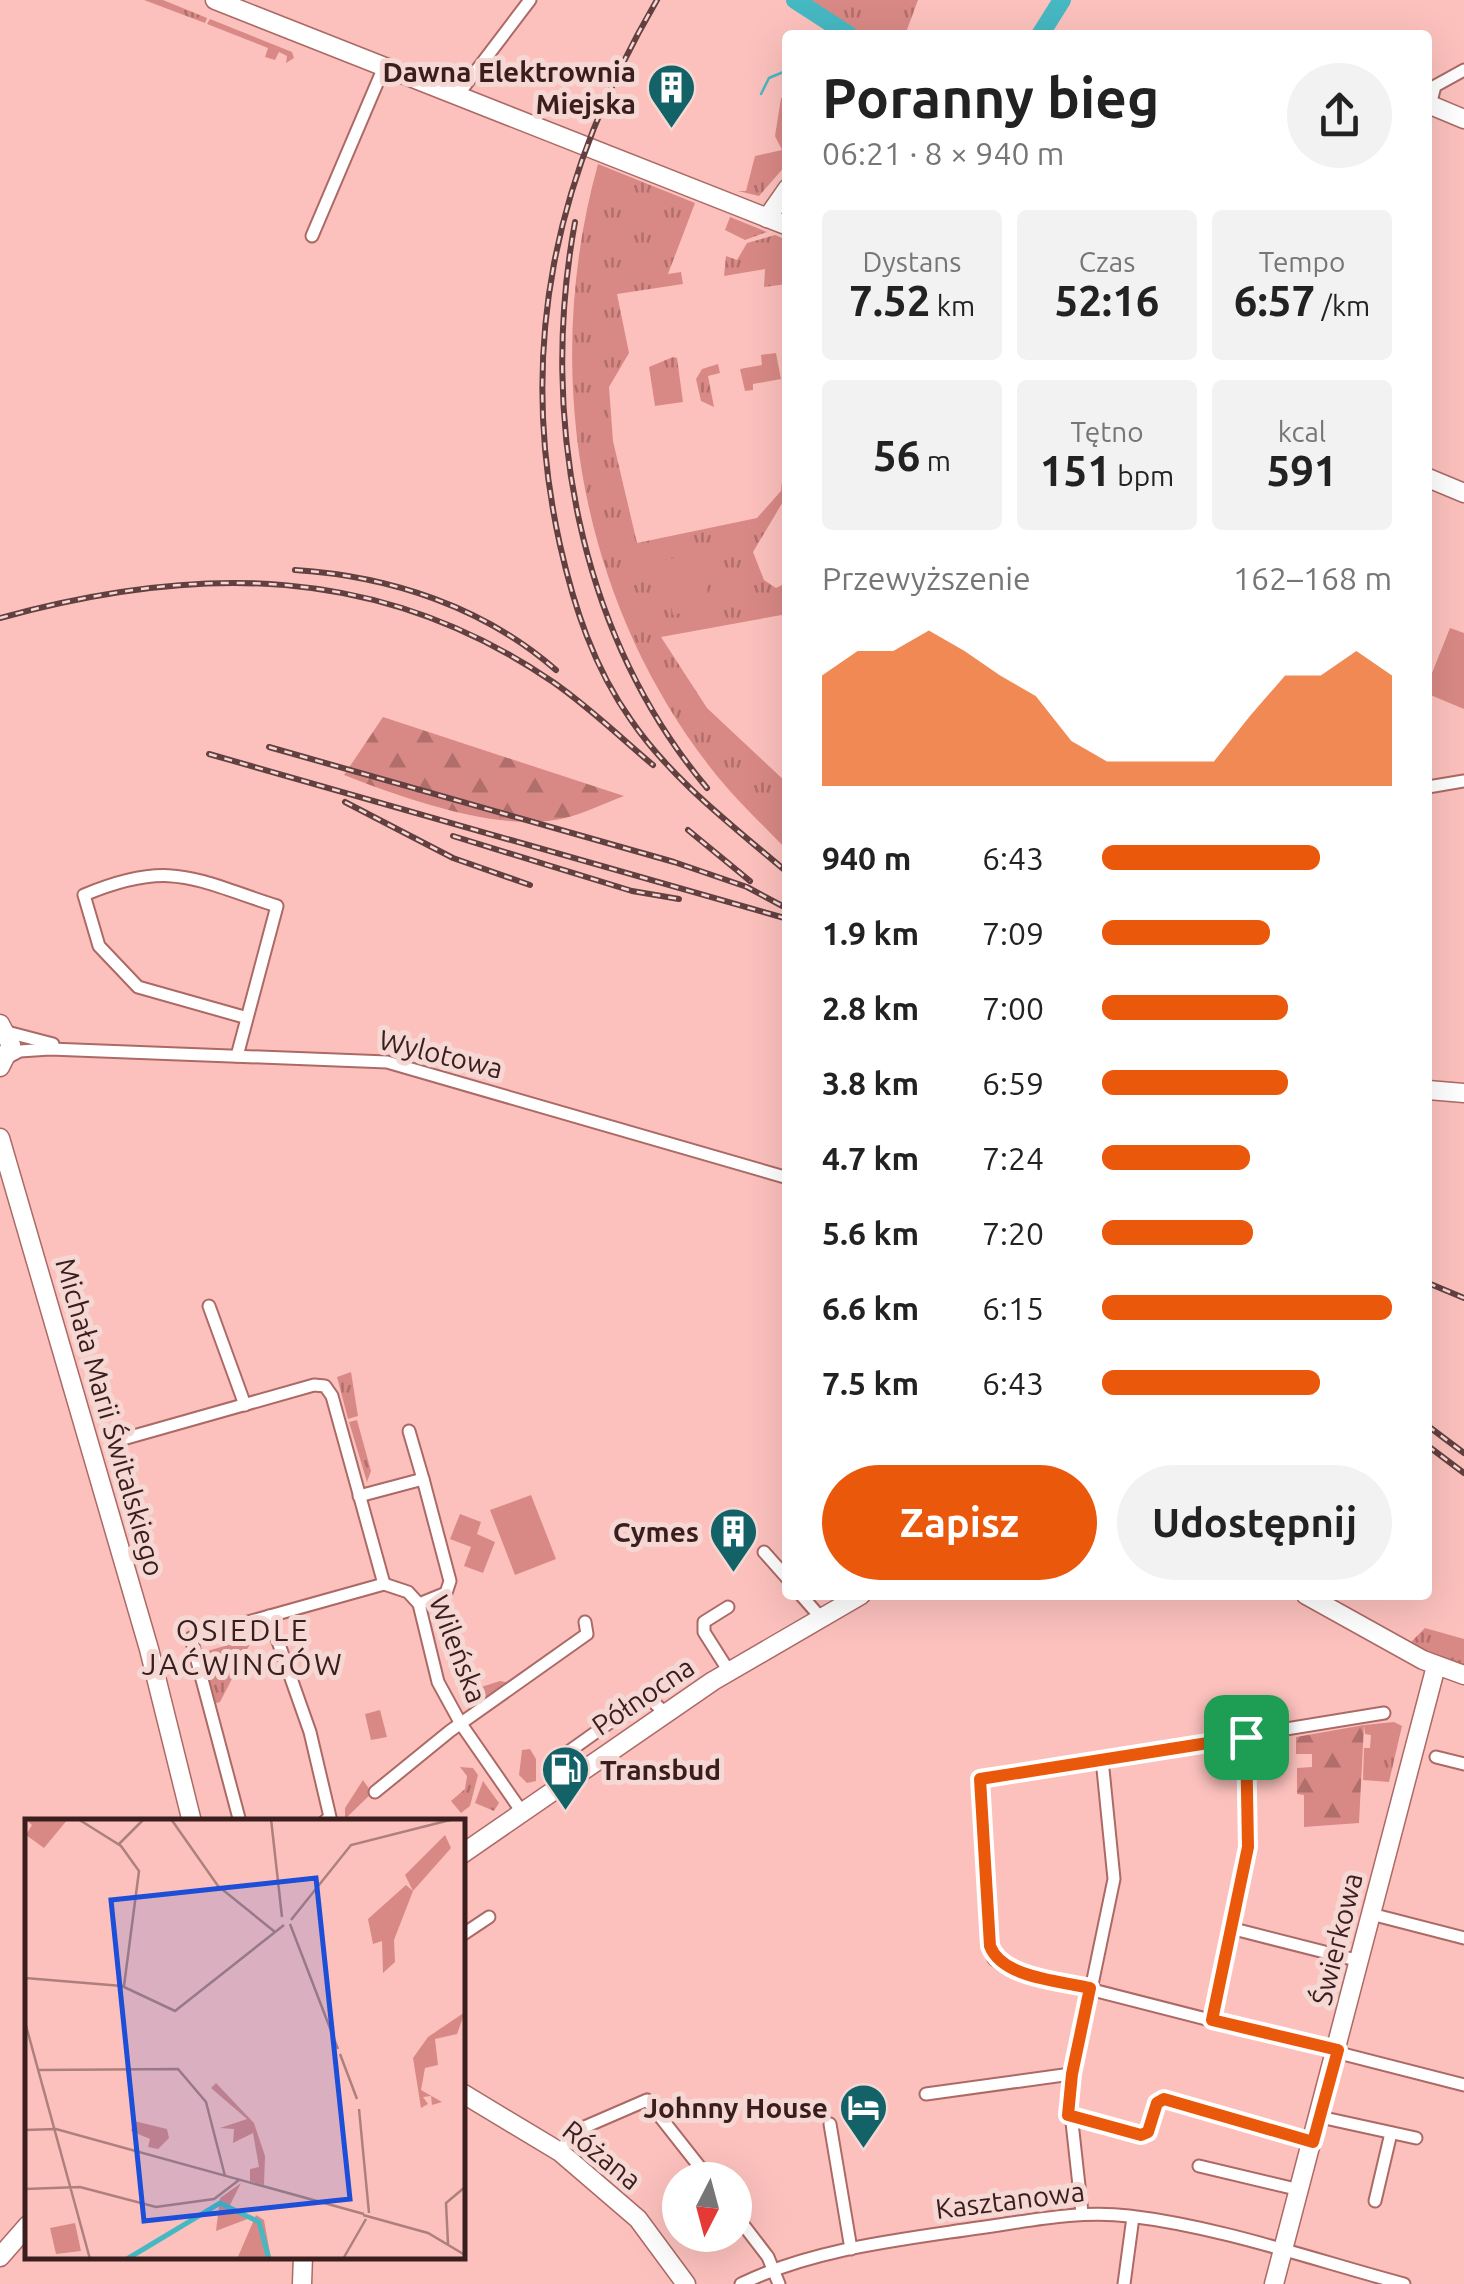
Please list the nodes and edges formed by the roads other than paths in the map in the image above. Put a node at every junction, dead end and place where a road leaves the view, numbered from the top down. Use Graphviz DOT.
graph roads {
  1 [pos="215,0"];
  2 [pos="530,0"];
  3 [pos="384,67"];
  4 [pos="1464,70"];
  5 [pos="457,96"];
  6 [pos="1432,96"];
  7 [pos="1432,105"];
  8 [pos="1464,118"];
  9 [pos="782,197"];
  10 [pos="768,218"];
  11 [pos="782,224"];
  12 [pos="312,236"];
  13 [pos="1432,480"];
  14 [pos="1464,493"];
  15 [pos="1464,781"];
  16 [pos="1432,786"];
  17 [pos="244,1017"];
  18 [pos="4,1028"];
  19 [pos="72,1049"];
  20 [pos="237,1056"];
  21 [pos="4,1062"];
  22 [pos="1432,1090"];
  23 [pos="1464,1094"];
  24 [pos="1,1137"];
  25 [pos="782,1176"];
  26 [pos="209,1306"];
  27 [pos="245,1404"];
  28 [pos="409,1431"];
  29 [pos="123,1439"];
  30 [pos="423,1478"];
  31 [pos="360,1496"];
  32 [pos="764,1552"];
  33 [pos="782,1572"];
  34 [pos="384,1584"];
  35 [pos="805,1600"];
  36 [pos="853,1600"];
  37 [pos="1315,1600"];
  38 [pos="418,1604"];
  39 [pos="728,1607"];
  40 [pos="269,1616"];
  41 [pos="822,1619"];
  42 [pos="585,1622"];
  43 [pos="1436,1666"];
  44 [pos="730,1673"];
  45 [pos="1464,1675"];
  46 [pos="1384,1713"];
  47 [pos="460,1724"];
  48 [pos="1246,1737"];
  49 [pos="1436,1756"];
  50 [pos="1102,1759"];
  51 [pos="1464,1764"];
  52 [pos="375,1792"];
  53 [pos="522,1812"];
  54 [pos="191,1819"];
  55 [pos="239,1819"];
  56 [pos="328,1819"];
  57 [pos="465,1852"];
  58 [pos="1371,1914"];
  59 [pos="489,1918"];
  60 [pos="1234,1929"];
  61 [pos="465,1933"];
  62 [pos="1464,1938"];
  63 [pos="1360,1960"];
  64 [pos="1090,1988"];
  65 [pos="1212,2020"];
  66 [pos="1338,2050"];
  67 [pos="1072,2074"];
  68 [pos="1464,2085"];
  69 [pos="926,2094"];
  70 [pos="465,2095"];
  71 [pos="1068,2115"];
  72 [pos="1320,2117"];
  73 [pos="830,2124"];
  74 [pos="1391,2133"];
  75 [pos="1416,2138"];
  76 [pos="1313,2142"];
  77 [pos="560,2152"];
  78 [pos="696,2162"];
  79 [pos="1199,2166"];
  80 [pos="1300,2190"];
  81 [pos="1374,2201"];
  82 [pos="1082,2213"];
  83 [pos="1132,2216"];
  84 [pos="25,2229"];
  85 [pos="752,2239"];
  86 [pos="851,2249"];
  87 [pos="1283,2250"];
  88 [pos="0,2257"];
  89 [pos="303,2259"];
  90 [pos="772,2269"];
  91 [pos="1399,2283"];
  92 [pos="302,2284"];
  93 [pos="686,2284"];
  94 [pos="740,2284"];
  95 [pos="779,2284"];
  96 [pos="1124,2284"];
  97 [pos="1274,2284"];
  1 -- 3 [label="street"];
  2 -- 5 [label="street"];
  3 -- 5 [label="street"];
  3 -- 12 [label="street"];
  4 -- 6 [label="street"];
  5 -- 10 [label="street"];
  7 -- 8 [label="street"];
  9 -- 10 [label="street"];
  10 -- 11 [label="street"];
  13 -- 14 [label="street"];
  15 -- 16 [label="street"];
  17 -- 17 [label="street"];
  17 -- 20 [label="street"];
  18 -- 19 [label="street, Wylotowa"];
  18 -- 21 [label="street"];
  19 -- 20 [label="street, Wylotowa"];
  19 -- 21 [label="street, Wylotowa"];
  20 -- 25 [label="street, Wylotowa"];
  22 -- 23 [label="street"];
  24 -- 54 [label="street, Michała Marii Świtalskiego"];
  26 -- 27 [label="street"];
  27 -- 29 [label="street"];
  27 -- 31 [label="street"];
  28 -- 30 [label="street"];
  30 -- 31 [label="street"];
  30 -- 38 [label="street"];
  31 -- 34 [label="street"];
  32 -- 33 [label="street"];
  34 -- 38 [label="street, Wileńska"];
  34 -- 40 [label="street"];
  35 -- 41 [label="street"];
  36 -- 41 [label="street, Północna"];
  37 -- 43 [label="street"];
  38 -- 47 [label="street, Wileńska"];
  39 -- 44 [label="street"];
  40 -- 55 [label="street"];
  40 -- 56 [label="street"];
  41 -- 44 [label="street, Północna"];
  42 -- 47 [label="street"];
  43 -- 45 [label="street"];
  43 -- 58 [label="street, Świerkowa"];
  44 -- 53 [label="street, Północna"];
  46 -- 48 [label="street"];
  47 -- 52 [label="street"];
  47 -- 53 [label="street, Wileńska"];
  48 -- 50 [label="street"];
  48 -- 60 [label="street"];
  49 -- 51 [label="street"];
  50 -- 64 [label="street"];
  50 -- 64 [label="street"];
  53 -- 57 [label="street, Północna"];
  58 -- 62 [label="street"];
  58 -- 63 [label="street, Świerkowa"];
  59 -- 61 [label="street"];
  60 -- 63 [label="street"];
  60 -- 65 [label="street"];
  63 -- 66 [label="street, Świerkowa"];
  64 -- 65 [label="street"];
  64 -- 67 [label="street"];
  65 -- 66 [label="street"];
  66 -- 68 [label="street"];
  66 -- 72 [label="street, Świerkowa"];
  67 -- 69 [label="street"];
  67 -- 71 [label="street"];
  70 -- 77 [label="street, Różana"];
  71 -- 76 [label="street"];
  71 -- 82 [label="street"];
  72 -- 74 [label="street"];
  72 -- 76 [label="street, Świerkowa"];
  73 -- 86 [label="street"];
  74 -- 75 [label="street"];
  74 -- 81 [label="street"];
  76 -- 80 [label="street, Świerkowa"];
  77 -- 78 [label="street"];
  77 -- 93 [label="street, Różana"];
  79 -- 80 [label="street"];
  80 -- 87 [label="street, Świerkowa"];
  82 -- 83 [label="street, Kasztanowa"];
  82 -- 86 [label="street, Kasztanowa"];
  83 -- 87 [label="street, Kasztanowa"];
  83 -- 96 [label="street"];
  84 -- 88 [label="street"];
  85 -- 90 [label="street"];
  86 -- 90 [label="street, Kasztanowa"];
  87 -- 91 [label="street, Kasztanowa"];
  87 -- 97 [label="street, Świerkowa"];
  89 -- 92 [label="street"];
  90 -- 94 [label="street, Kasztanowa"];
  90 -- 95 [label="street"];
}
